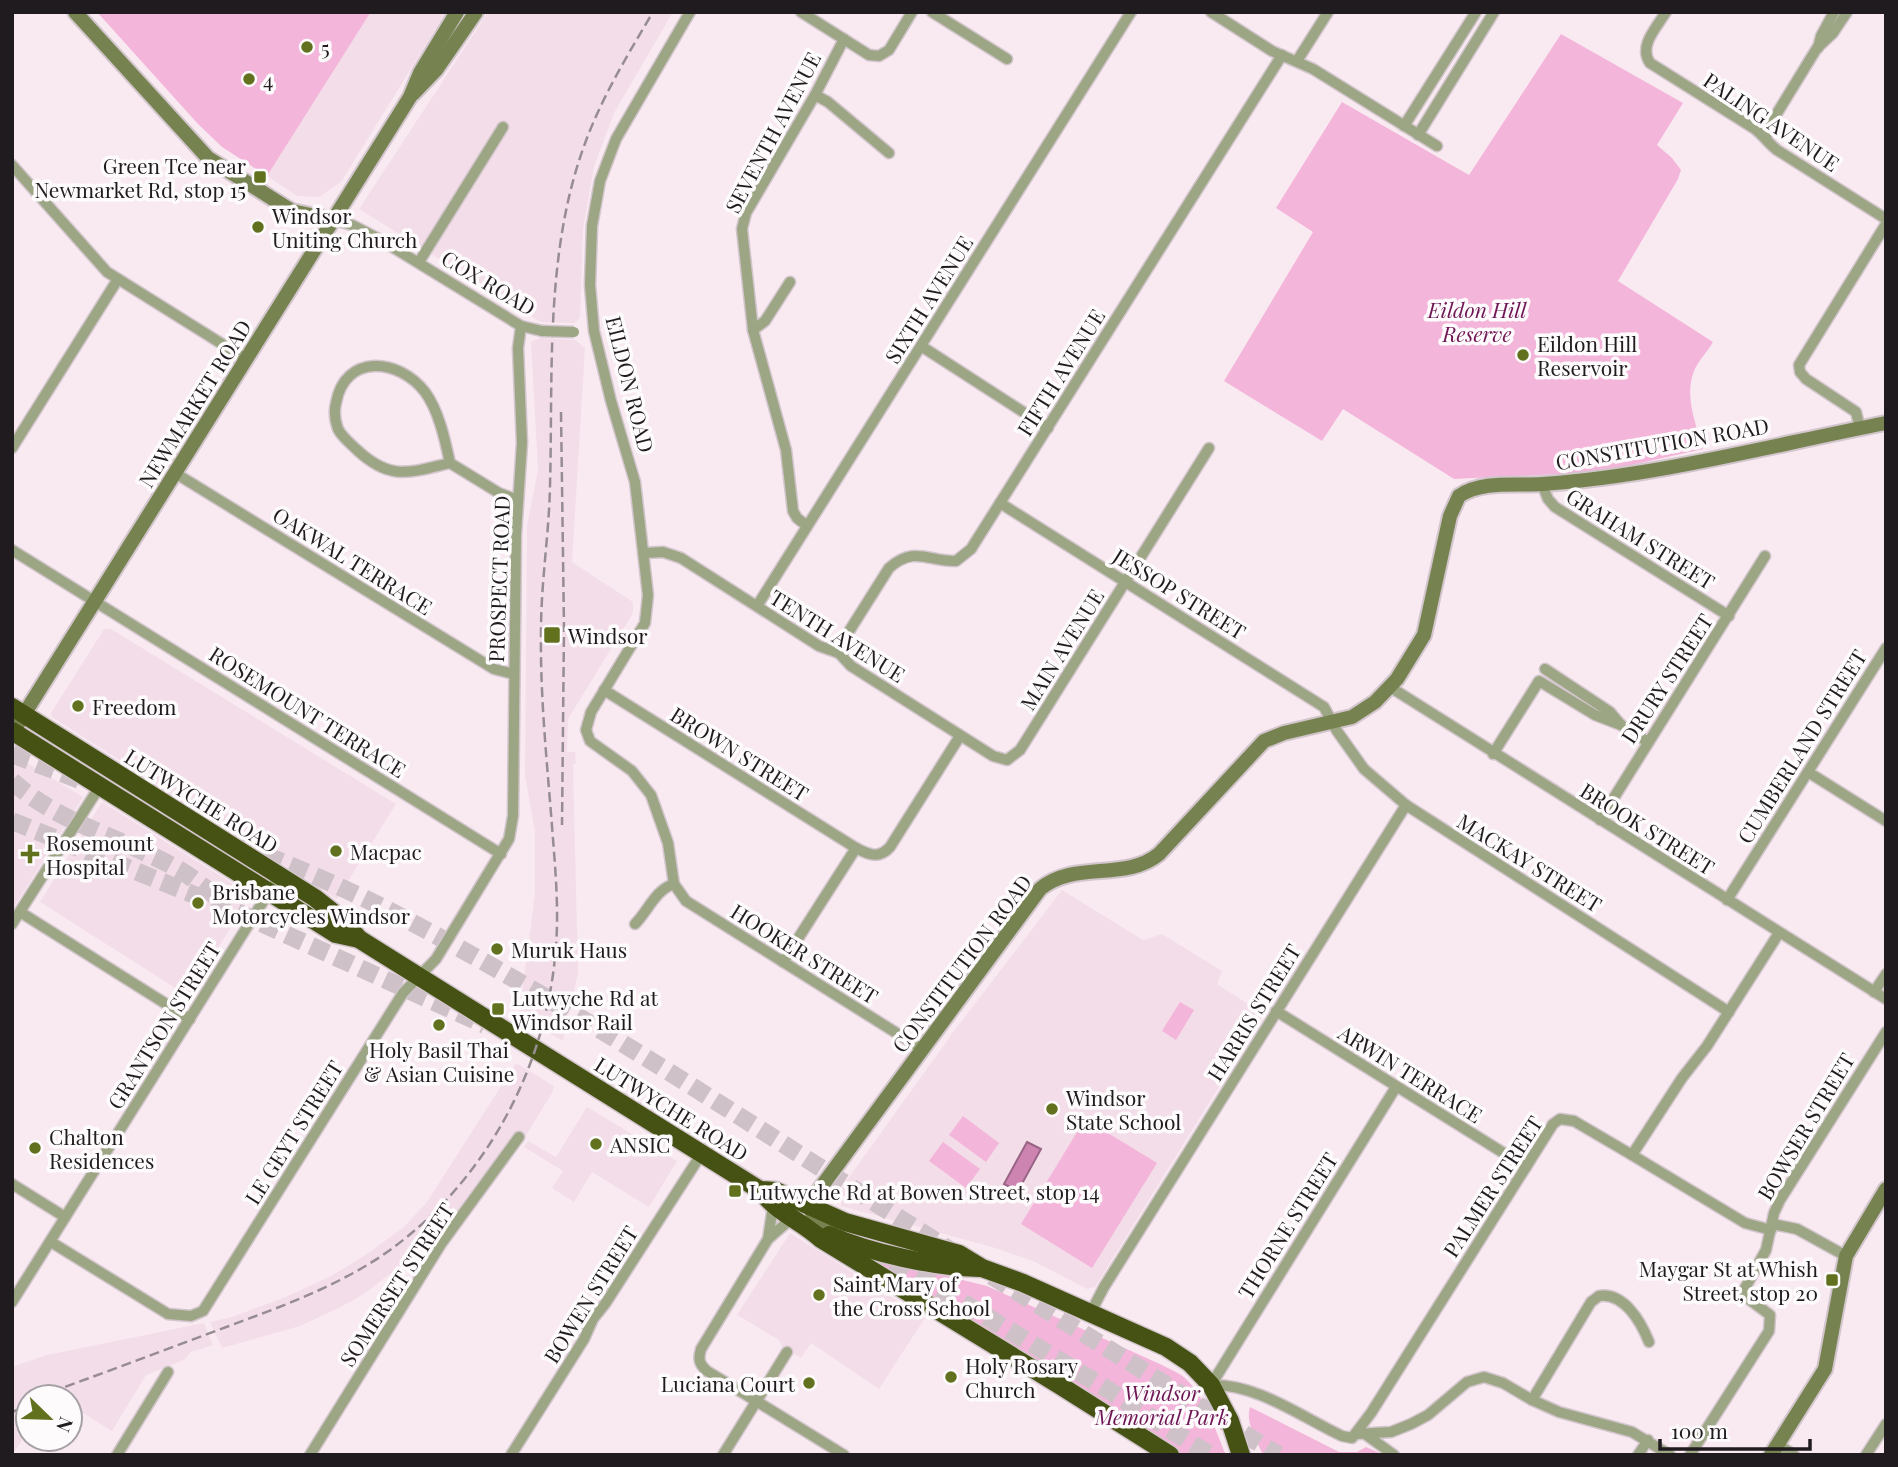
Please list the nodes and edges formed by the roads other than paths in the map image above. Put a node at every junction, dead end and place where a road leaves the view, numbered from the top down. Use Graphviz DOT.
graph roads {
  1 [pos="75,12"];
  2 [pos="457,12"];
  3 [pos="476,12"];
  4 [pos="690,12"];
  5 [pos="801,12"];
  6 [pos="912,12"];
  7 [pos="932,12"];
  8 [pos="1131,12"];
  9 [pos="1211,12"];
  10 [pos="1328,12"];
  11 [pos="1476,12"];
  12 [pos="1494,12"];
  13 [pos="1666,12"];
  14 [pos="1834,12"];
  15 [pos="1847,12"];
  16 [pos="844,39"];
  17 [pos="1817,48"];
  18 [pos="1282,55"];
  19 [pos="1007,59"];
  20 [pos="1297,61"];
  21 [pos="815,94"];
  22 [pos="410,97"];
  23 [pos="1404,126"];
  24 [pos="503,127"];
  25 [pos="1418,135"];
  26 [pos="1766,137"];
  27 [pos="1437,146"];
  28 [pos="888,153"];
  29 [pos="12,165"];
  30 [pos="1886,219"];
  31 [pos="334,220"];
  32 [pos="1886,224"];
  33 [pos="419,262"];
  34 [pos="118,279"];
  35 [pos="790,282"];
  36 [pos="521,326"];
  37 [pos="753,330"];
  38 [pos="594,331"];
  39 [pos="921,346"];
  40 [pos="246,359"];
  41 [pos="1886,423"];
  42 [pos="1048,428"];
  43 [pos="1860,428"];
  44 [pos="12,448"];
  45 [pos="1209,448"];
  46 [pos="450,463"];
  47 [pos="175,473"];
  48 [pos="1542,484"];
  49 [pos="518,500"];
  50 [pos="1000,503"];
  51 [pos="807,526"];
  52 [pos="12,550"];
  53 [pos="645,553"];
  54 [pos="1765,556"];
  55 [pos="1126,582"];
  56 [pos="94,602"];
  57 [pos="757,606"];
  58 [pos="1729,616"];
  59 [pos="1886,648"];
  60 [pos="836,652"];
  61 [pos="514,674"];
  62 [pos="1390,687"];
  63 [pos="604,690"];
  64 [pos="18,711"];
  65 [pos="1333,722"];
  66 [pos="13,732"];
  67 [pos="960,736"];
  68 [pos="1648,742"];
  69 [pos="1493,754"];
  70 [pos="1007,760"];
  71 [pos="1808,772"];
  72 [pos="100,786"];
  73 [pos="1406,805"];
  74 [pos="1600,820"];
  75 [pos="1886,821"];
  76 [pos="856,848"];
  77 [pos="501,854"];
  78 [pos="279,876"];
  79 [pos="674,884"];
  80 [pos="269,893"];
  81 [pos="1727,900"];
  82 [pos="20,912"];
  83 [pos="12,923"];
  84 [pos="635,924"];
  85 [pos="1779,933"];
  86 [pos="359,939"];
  87 [pos="783,962"];
  88 [pos="1886,974"];
  89 [pos="419,977"];
  90 [pos="1874,992"];
  91 [pos="1886,999"];
  92 [pos="1276,1011"];
  93 [pos="1729,1012"];
  94 [pos="190,1019"];
  95 [pos="1886,1032"];
  96 [pos="922,1049"];
  97 [pos="1396,1087"];
  98 [pos="519,1137"];
  99 [pos="702,1153"];
  100 [pos="1632,1154"];
  101 [pos="1526,1167"];
  102 [pos="12,1184"];
  103 [pos="1886,1189"];
  104 [pos="760,1190"];
  105 [pos="773,1206"];
  106 [pos="811,1209"];
  107 [pos="65,1217"];
  108 [pos="792,1217"];
  109 [pos="1771,1227"];
  110 [pos="811,1230"];
  111 [pos="837,1238"];
  112 [pos="768,1239"];
  113 [pos="51,1242"];
  114 [pos="1846,1256"];
  115 [pos="982,1268"];
  116 [pos="12,1302"];
  117 [pos="1091,1312"];
  118 [pos="1649,1342"];
  119 [pos="787,1353"];
  120 [pos="168,1372"];
  121 [pos="1211,1385"];
  122 [pos="1532,1400"];
  123 [pos="757,1401"];
  124 [pos="1886,1424"];
  125 [pos="1361,1434"];
  126 [pos="1648,1440"];
  127 [pos="1774,1450"];
  128 [pos="1165,1453"];
  129 [pos="117,1455"];
  130 [pos="310,1455"];
  131 [pos="511,1455"];
  132 [pos="723,1455"];
  133 [pos="844,1455"];
  134 [pos="1241,1455"];
  135 [pos="1394,1455"];
  136 [pos="1638,1455"];
  137 [pos="1670,1455"];
  138 [pos="1690,1455"];
  139 [pos="1794,1455"];
  140 [pos="1866,1455"];
  1 -- 31 [label="street"];
  2 -- 22 [label="street, NEWMARKET ROAD"];
  3 -- 22 [label="street, NEWMARKET ROAD"];
  4 -- 38 [label="street, EILDON ROAD"];
  5 -- 16 [label="street"];
  6 -- 16 [label="street"];
  7 -- 19 [label="street"];
  8 -- 39 [label="street, SIXTH AVENUE"];
  9 -- 18 [label="street"];
  10 -- 20 [label="street"];
  11 -- 23 [label="street"];
  12 -- 25 [label="street"];
  13 -- 26 [label="street, PALING AVENUE"];
  14 -- 17 [label="street"];
  15 -- 17 [label="street"];
  16 -- 21 [label="street, SEVENTH AVENUE"];
  17 -- 26 [label="street"];
  18 -- 20 [label="street"];
  18 -- 42 [label="street, FIFTH AVENUE"];
  20 -- 23 [label="street"];
  21 -- 28 [label="street"];
  21 -- 37 [label="street, SEVENTH AVENUE"];
  22 -- 31 [label="street, NEWMARKET ROAD"];
  23 -- 25 [label="street"];
  24 -- 33 [label="street"];
  25 -- 27 [label="street"];
  26 -- 30 [label="street, PALING AVENUE"];
  29 -- 34 [label="street"];
  31 -- 33 [label="street, COX ROAD"];
  31 -- 40 [label="street, NEWMARKET ROAD"];
  32 -- 43 [label="street"];
  33 -- 36 [label="street, COX ROAD"];
  34 -- 40 [label="street"];
  34 -- 44 [label="street"];
  35 -- 37 [label="street"];
  36 -- 38 [label="street, COX ROAD, bridge"];
  36 -- 49 [label="street, PROSPECT ROAD"];
  37 -- 51 [label="street, SEVENTH AVENUE"];
  38 -- 53 [label="street, EILDON ROAD"];
  39 -- 42 [label="street"];
  39 -- 51 [label="street, SIXTH AVENUE"];
  40 -- 47 [label="street, NEWMARKET ROAD"];
  41 -- 43 [label="street, CONSTITUTION ROAD"];
  42 -- 50 [label="street, FIFTH AVENUE"];
  43 -- 48 [label="street, CONSTITUTION ROAD"];
  45 -- 55 [label="street, MAIN AVENUE"];
  46 -- 46 [label="street"];
  46 -- 49 [label="street"];
  47 -- 56 [label="street, NEWMARKET ROAD"];
  47 -- 61 [label="street, OAKWAL TERRACE"];
  48 -- 58 [label="street, GRAHAM STREET"];
  48 -- 62 [label="street, CONSTITUTION ROAD"];
  49 -- 61 [label="street, PROSPECT ROAD"];
  50 -- 55 [label="street, JESSOP STREET"];
  50 -- 60 [label="street, FIFTH AVENUE"];
  51 -- 57 [label="street, SIXTH AVENUE"];
  52 -- 56 [label="street, ROSEMOUNT TERRACE"];
  53 -- 57 [label="street, TENTH AVENUE"];
  53 -- 63 [label="street, EILDON ROAD"];
  54 -- 58 [label="street, DRURY STREET"];
  55 -- 65 [label="street, JESSOP STREET"];
  55 -- 70 [label="street, MAIN AVENUE"];
  56 -- 64 [label="street, NEWMARKET ROAD"];
  56 -- 77 [label="street, ROSEMOUNT TERRACE"];
  57 -- 60 [label="street, TENTH AVENUE"];
  58 -- 68 [label="street, DRURY STREET"];
  59 -- 71 [label="street, CUMBERLAND STREET"];
  60 -- 67 [label="street, TENTH AVENUE"];
  61 -- 77 [label="street, PROSPECT ROAD"];
  62 -- 65 [label="street, CONSTITUTION ROAD"];
  62 -- 69 [label="street, BROOK STREET"];
  63 -- 76 [label="street, BROWN STREET"];
  63 -- 79 [label="street, EILDON ROAD"];
  64 -- 66 [label="street, NEWMARKET ROAD"];
  64 -- 78 [label="highway, LUTWYCHE ROAD"];
  65 -- 73 [label="street, MACKAY STREET"];
  65 -- 96 [label="street, CONSTITUTION ROAD"];
  66 -- 72 [label="highway, LUTWYCHE ROAD"];
  67 -- 70 [label="street, TENTH AVENUE"];
  67 -- 76 [label="street"];
  68 -- 69 [label="street"];
  68 -- 74 [label="street, DRURY STREET"];
  69 -- 74 [label="street, BROOK STREET"];
  71 -- 75 [label="street"];
  71 -- 81 [label="street, CUMBERLAND STREET"];
  72 -- 80 [label="highway, LUTWYCHE ROAD"];
  72 -- 82 [label="street"];
  73 -- 92 [label="street, HARRIS STREET"];
  73 -- 93 [label="street, MACKAY STREET"];
  74 -- 81 [label="street, BROOK STREET"];
  76 -- 87 [label="street"];
  77 -- 89 [label="street"];
  78 -- 80 [label="street, GRANTSON STREET"];
  78 -- 86 [label="highway, LUTWYCHE ROAD"];
  79 -- 84 [label="street"];
  79 -- 87 [label="street, HOOKER STREET"];
  80 -- 86 [label="highway, LUTWYCHE ROAD"];
  80 -- 94 [label="street, GRANTSON STREET"];
  81 -- 85 [label="street, BROOK STREET"];
  82 -- 83 [label="street"];
  82 -- 94 [label="street"];
  85 -- 90 [label="street, BROOK STREET"];
  85 -- 93 [label="street"];
  86 -- 89 [label="highway, LUTWYCHE ROAD"];
  87 -- 96 [label="street, HOOKER STREET"];
  88 -- 90 [label="street"];
  89 -- 99 [label="highway, LUTWYCHE ROAD"];
  89 -- 113 [label="street, LE GEYT STREET"];
  90 -- 91 [label="street, BROOK STREET"];
  92 -- 97 [label="street, ARWIN TERRACE"];
  92 -- 117 [label="street, HARRIS STREET"];
  93 -- 100 [label="street"];
  94 -- 107 [label="street, GRANTSON STREET"];
  95 -- 109 [label="street, BOWSER STREET"];
  96 -- 106 [label="street, CONSTITUTION ROAD"];
  97 -- 101 [label="street, ARWIN TERRACE"];
  97 -- 121 [label="street, THORNE STREET"];
  98 -- 130 [label="street, SOMERSET STREET"];
  99 -- 104 [label="highway, LUTWYCHE ROAD"];
  99 -- 131 [label="street, BOWEN STREET"];
  100 -- 101 [label="street, PALMER STREET"];
  100 -- 109 [label="street"];
  101 -- 125 [label="street, PALMER STREET"];
  102 -- 107 [label="street"];
  103 -- 114 [label="street"];
  104 -- 105 [label="highway"];
  104 -- 106 [label="highway, LUTWYCHE ROAD"];
  105 -- 108 [label="highway"];
  105 -- 112 [label="street"];
  106 -- 111 [label="street"];
  106 -- 115 [label="highway, LUTWYCHE ROAD"];
  107 -- 113 [label="street, GRANTSON STREET"];
  108 -- 110 [label="highway"];
  108 -- 112 [label="street"];
  109 -- 114 [label="street"];
  109 -- 138 [label="street, BOWSER STREET"];
  110 -- 111 [label="highway, LUTWYCHE ROAD"];
  110 -- 128 [label="highway"];
  111 -- 115 [label="highway, LUTWYCHE ROAD"];
  112 -- 123 [label="street"];
  113 -- 116 [label="street, GRANTSON STREET"];
  114 -- 127 [label="street"];
  115 -- 117 [label="highway, LUTWYCHE ROAD"];
  117 -- 121 [label="highway, LUTWYCHE ROAD"];
  118 -- 122 [label="street"];
  119 -- 123 [label="street"];
  120 -- 129 [label="street"];
  121 -- 125 [label="street"];
  121 -- 134 [label="highway, LUTWYCHE ROAD"];
  122 -- 125 [label="street"];
  122 -- 126 [label="street"];
  123 -- 132 [label="street"];
  123 -- 133 [label="street"];
  124 -- 140 [label="street"];
  125 -- 135 [label="street"];
  126 -- 136 [label="street"];
  126 -- 137 [label="street"];
  127 -- 139 [label="street"];
}
